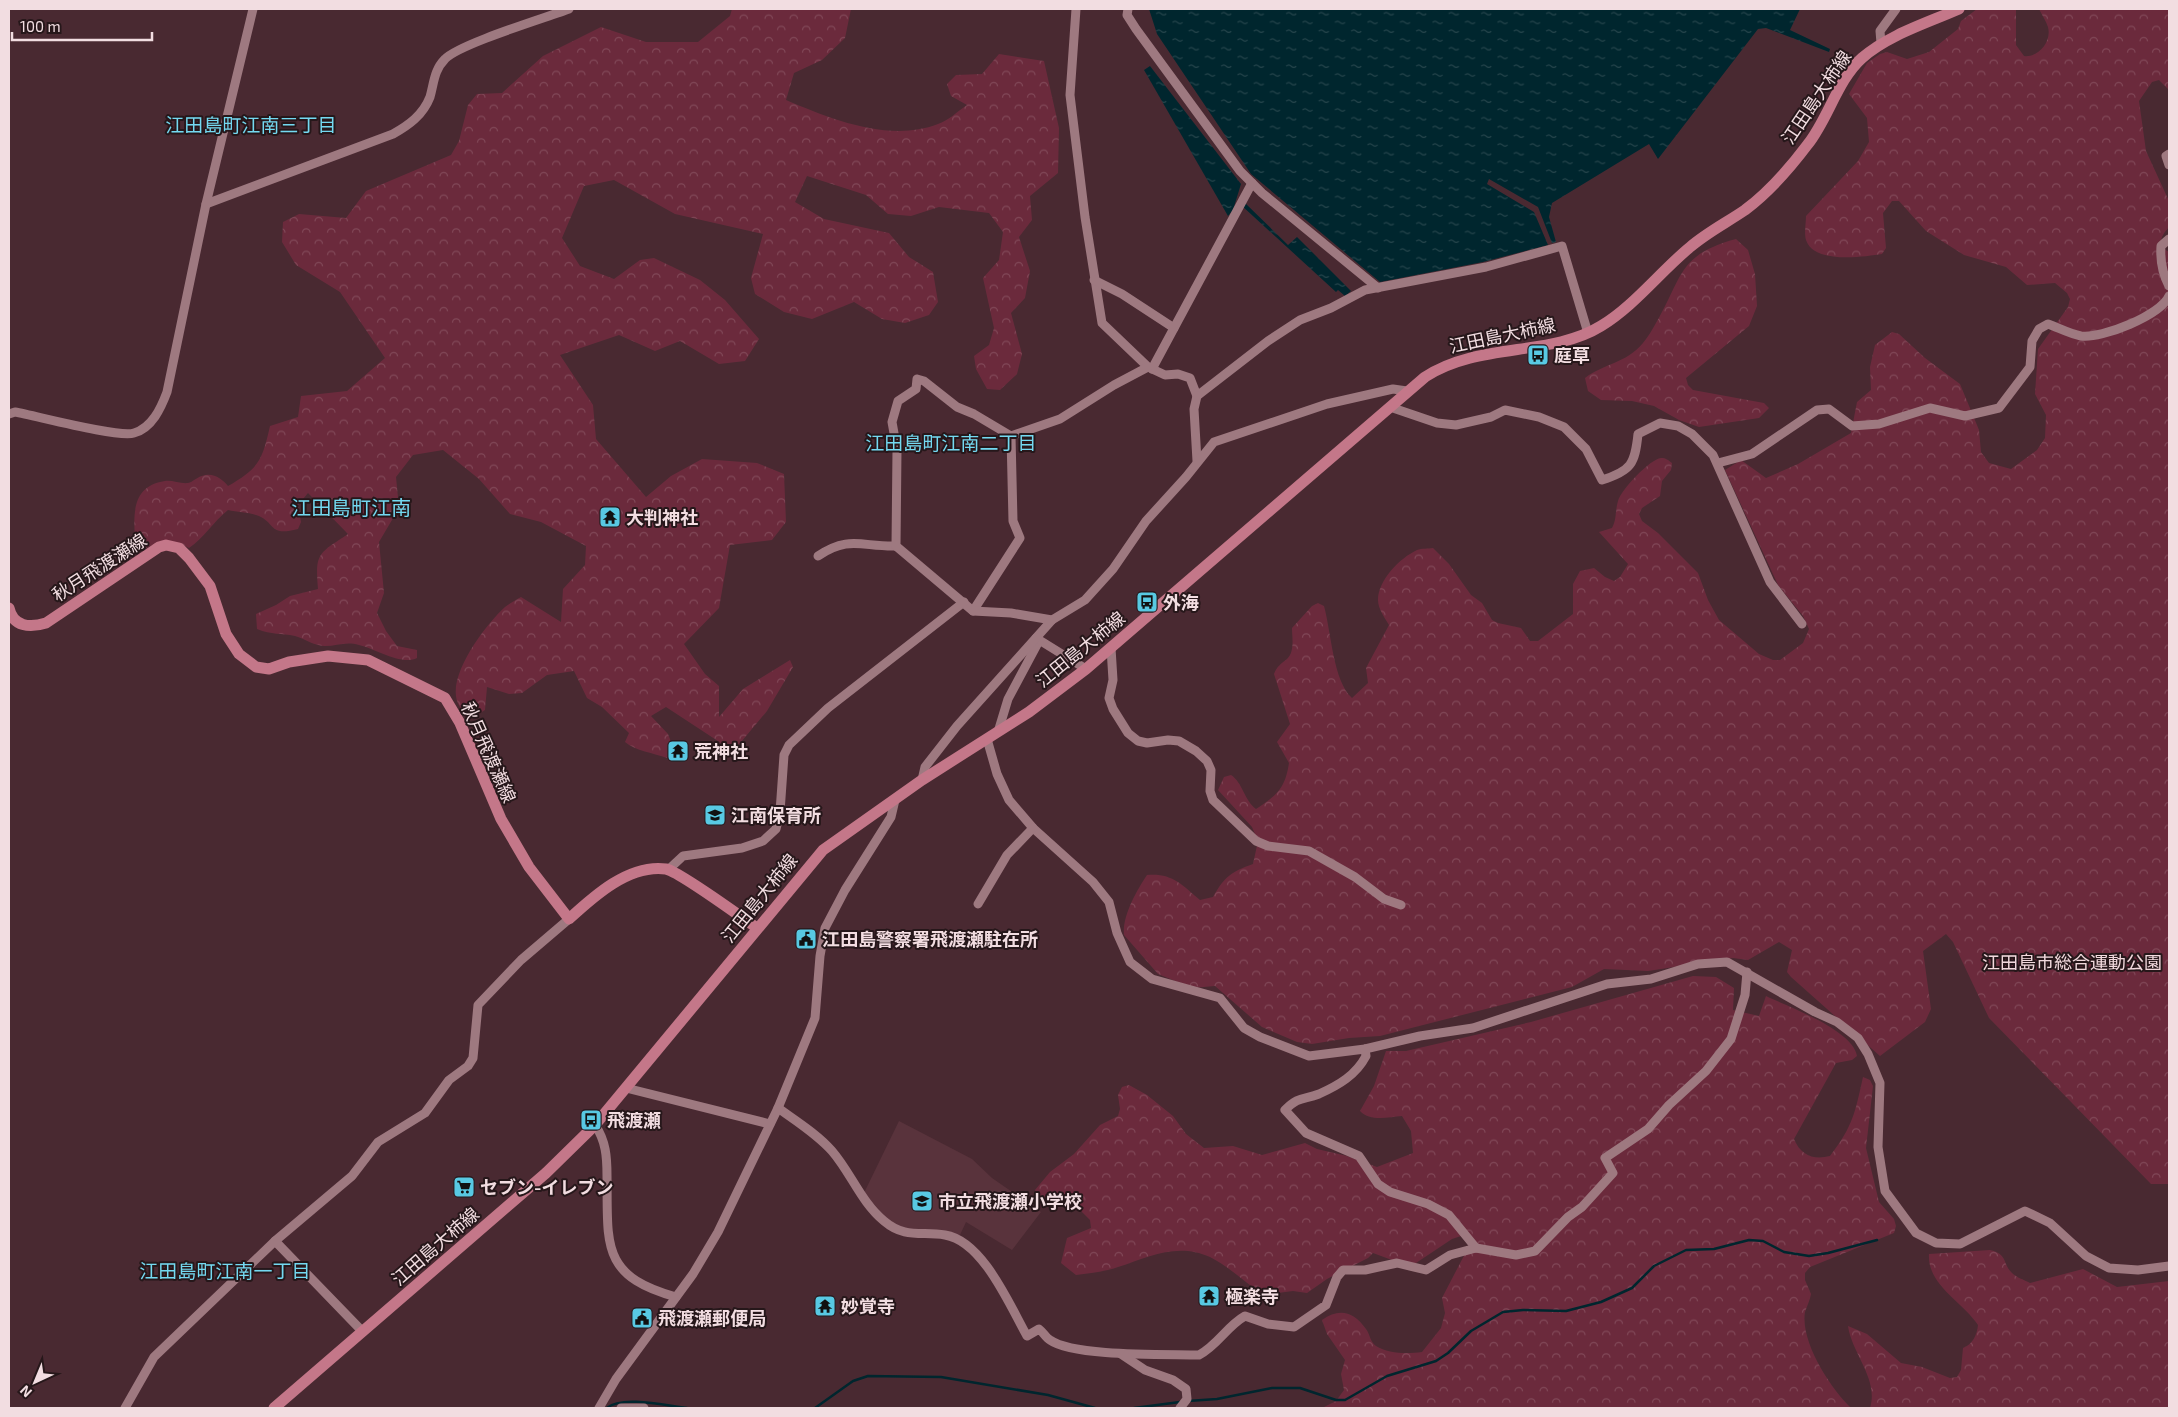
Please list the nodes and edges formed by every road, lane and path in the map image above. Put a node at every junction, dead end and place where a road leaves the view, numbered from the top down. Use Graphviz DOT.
graph roads {
  1 [pos="253,9"];
  2 [pos="569,9"];
  3 [pos="1076,9"];
  4 [pos="1128,9"];
  5 [pos="1896,9"];
  6 [pos="1959,9"];
  7 [pos="1881,43"];
  8 [pos="2169,154"];
  9 [pos="2169,165"];
  10 [pos="1252,183"];
  11 [pos="206,204"];
  12 [pos="2169,239"];
  13 [pos="1094,280"];
  14 [pos="2169,286"];
  15 [pos="1378,288"];
  16 [pos="2169,296"];
  17 [pos="1174,328"];
  18 [pos="1588,333"];
  19 [pos="1150,368"];
  20 [pos="1407,392"];
  21 [pos="1197,396"];
  22 [pos="1390,407"];
  23 [pos="9,414"];
  24 [pos="1011,436"];
  25 [pos="1197,461"];
  26 [pos="1718,464"];
  27 [pos="896,546"];
  28 [pos="818,556"];
  29 [pos="964,602"];
  30 [pos="9,611"];
  31 [pos="973,611"];
  32 [pos="1052,620"];
  33 [pos="1802,624"];
  34 [pos="1037,640"];
  35 [pos="1111,648"];
  36 [pos="1086,670"];
  37 [pos="998,732"];
  38 [pos="987,739"];
  39 [pos="922,780"];
  40 [pos="895,800"];
  41 [pos="1033,828"];
  42 [pos="668,870"];
  43 [pos="978,904"];
  44 [pos="1401,904"];
  45 [pos="569,918"];
  46 [pos="757,928"];
  47 [pos="1747,972"];
  48 [pos="1365,1049"];
  49 [pos="626,1088"];
  50 [pos="778,1108"];
  51 [pos="770,1124"];
  52 [pos="595,1125"];
  53 [pos="275,1242"];
  54 [pos="1476,1248"];
  55 [pos="2169,1266"];
  56 [pos="676,1297"];
  57 [pos="363,1332"];
  58 [pos="1119,1353"];
  59 [pos="124,1408"];
  60 [pos="274,1408"];
  61 [pos="599,1408"];
  62 [pos="621,1408"];
  63 [pos="644,1408"];
  64 [pos="1180,1408"];
  1 -- 11 [label="street"];
  2 -- 11 [label="street"];
  3 -- 13 [label="street"];
  4 -- 10 [label="street"];
  5 -- 7 [label="street"];
  6 -- 7 [label="main road, 江田島大柿線"];
  7 -- 18 [label="main road, 江田島大柿線"];
  8 -- 9 [label="street"];
  10 -- 15 [label="street"];
  10 -- 17 [label="street"];
  11 -- 23 [label="street"];
  12 -- 14 [label="street"];
  13 -- 17 [label="street"];
  13 -- 19 [label="street"];
  15 -- 18 [label="street"];
  15 -- 21 [label="street"];
  16 -- 26 [label="street"];
  17 -- 19 [label="street"];
  18 -- 20 [label="main road, 江田島大柿線"];
  19 -- 21 [label="street"];
  19 -- 24 [label="street"];
  20 -- 22 [label="main road, 江田島大柿線"];
  20 -- 25 [label="street"];
  21 -- 25 [label="street"];
  22 -- 26 [label="street"];
  22 -- 35 [label="main road, 江田島大柿線"];
  24 -- 27 [label="street"];
  24 -- 31 [label="street"];
  25 -- 32 [label="street"];
  26 -- 33 [label="street"];
  27 -- 28 [label="street"];
  27 -- 29 [label="street"];
  29 -- 31 [label="street"];
  29 -- 42 [label="street"];
  30 -- 45 [label="main road, 秋月飛渡瀬線"];
  31 -- 32 [label="street"];
  32 -- 34 [label="street"];
  34 -- 36 [label="street"];
  34 -- 37 [label="street"];
  34 -- 39 [label="street"];
  35 -- 36 [label="main road, 江田島大柿線"];
  35 -- 44 [label="street"];
  36 -- 37 [label="main road, 江田島大柿線"];
  37 -- 38 [label="main road, 江田島大柿線"];
  38 -- 39 [label="main road, 江田島大柿線"];
  38 -- 41 [label="street"];
  39 -- 40 [label="main road, 江田島大柿線"];
  40 -- 46 [label="main road, 江田島大柿線"];
  40 -- 50 [label="street"];
  41 -- 43 [label="street"];
  41 -- 48 [label="street"];
  42 -- 45 [label="main road"];
  42 -- 46 [label="main road"];
  45 -- 53 [label="street"];
  46 -- 49 [label="main road, 江田島大柿線"];
  47 -- 48 [label="street"];
  47 -- 54 [label="street"];
  47 -- 55 [label="street"];
  48 -- 54 [label="street"];
  49 -- 51 [label="street"];
  49 -- 52 [label="main road, 江田島大柿線"];
  50 -- 51 [label="street"];
  50 -- 58 [label="street"];
  51 -- 56 [label="street"];
  52 -- 56 [label="street"];
  52 -- 57 [label="main road, 江田島大柿線"];
  53 -- 57 [label="street"];
  53 -- 59 [label="street"];
  54 -- 58 [label="street"];
  56 -- 61 [label="street"];
  57 -- 60 [label="main road, 江田島大柿線"];
  58 -- 64 [label="street"];
  62 -- 63 [label="street"];
}
